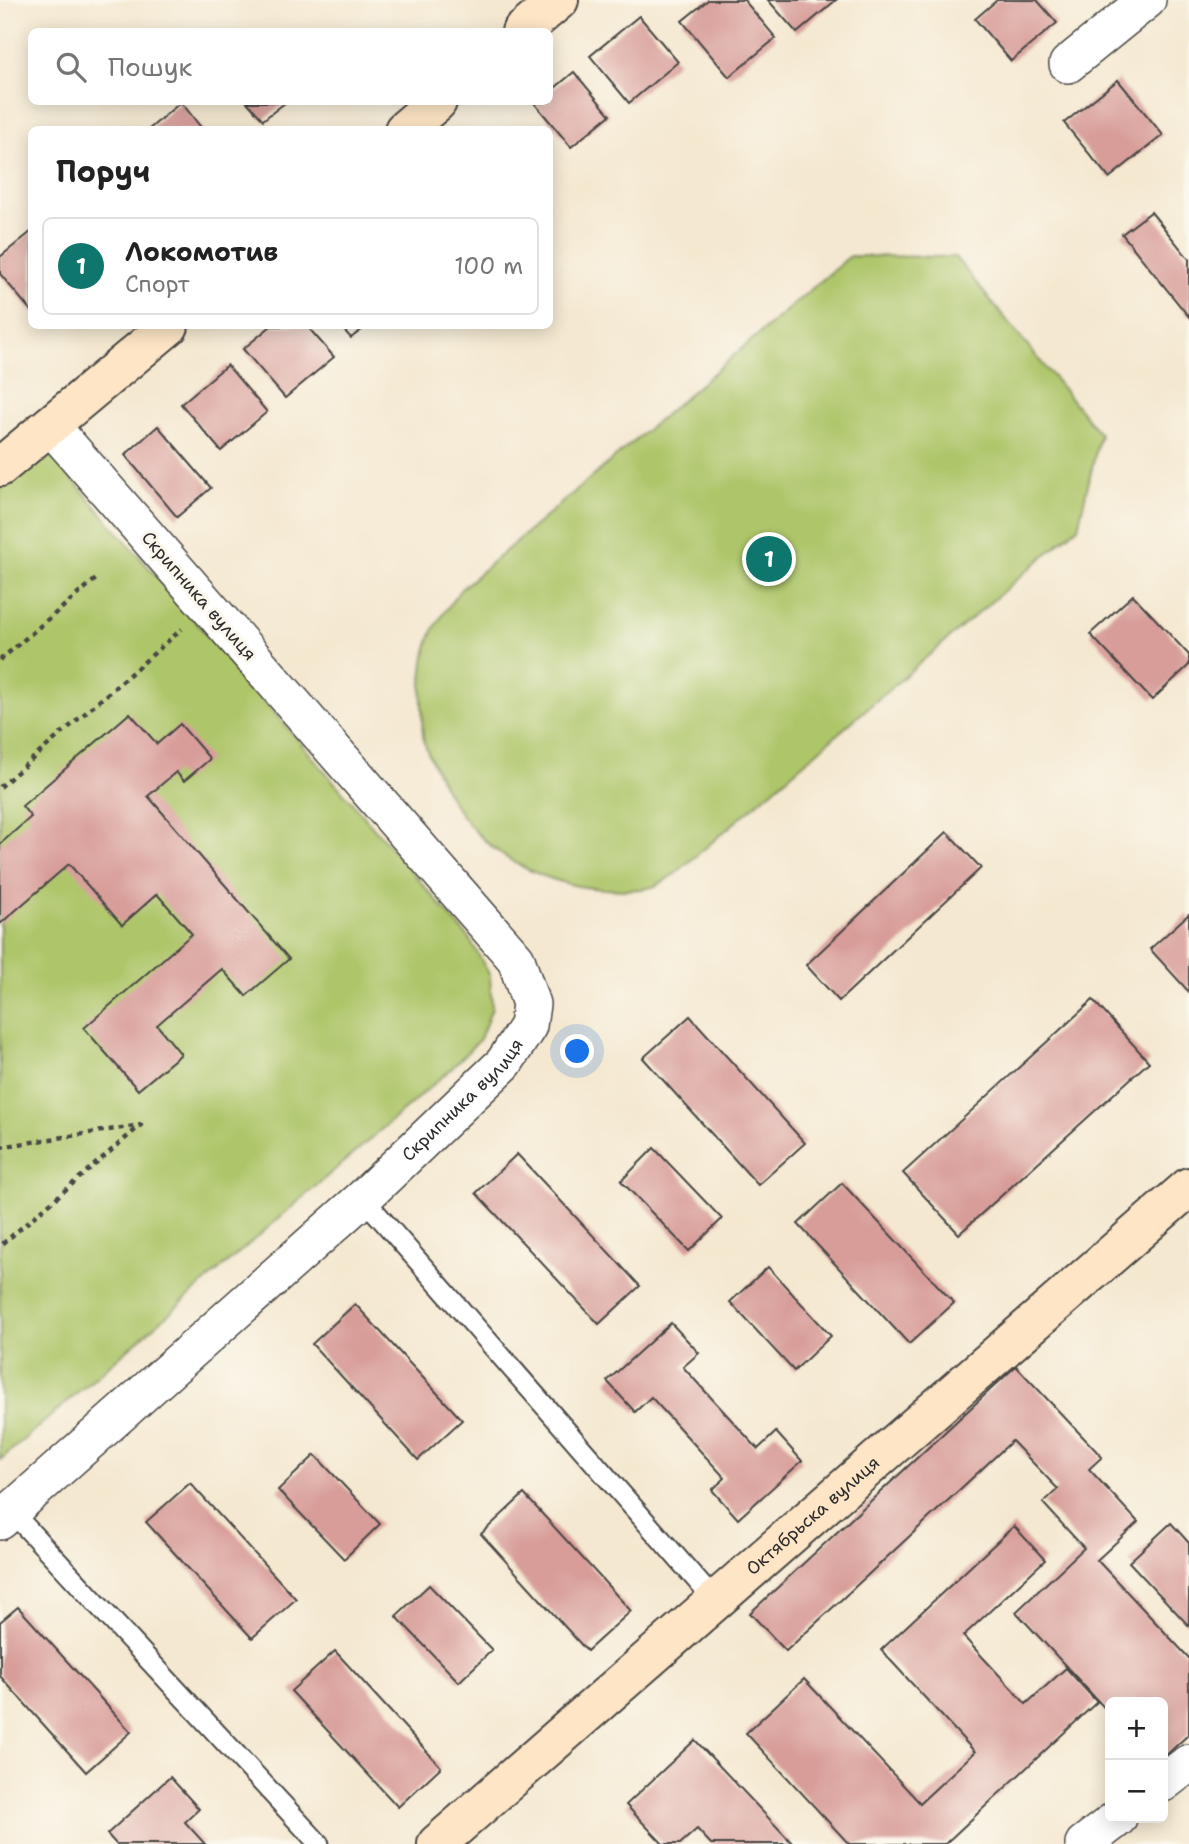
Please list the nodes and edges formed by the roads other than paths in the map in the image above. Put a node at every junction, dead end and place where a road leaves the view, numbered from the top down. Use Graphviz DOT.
graph roads {
  1 [pos="559,0"];
  2 [pos="1147,0"];
  3 [pos="526,28"];
  4 [pos="1068,64"];
  5 [pos="433,105"];
  6 [pos="409,126"];
  7 [pos="165,329"];
  8 [pos="50,425"];
  9 [pos="0,467"];
  10 [pos="1189,1187"];
  11 [pos="362,1198"];
  12 [pos="6,1516"];
  13 [pos="715,1601"];
  14 [pos="1189,1763"];
  15 [pos="1168,1779"];
  16 [pos="1111,1823"];
  17 [pos="319,1844"];
  18 [pos="437,1844"];
  19 [pos="1084,1844"];
  1 -- 3 [label="main road"];
  2 -- 4 [label="street"];
  5 -- 6 [label="main road"];
  7 -- 8 [label="main road"];
  8 -- 9 [label="main road"];
  8 -- 11 [label="street, Скрипника вулиця"];
  10 -- 13 [label="main road, Октябрьска вулиця"];
  11 -- 12 [label="street, Скрипника вулиця"];
  11 -- 13 [label="lane"];
  12 -- 17 [label="lane"];
  13 -- 18 [label="main road, Октябрьска вулиця"];
  14 -- 15 [label="street"];
  16 -- 19 [label="street"];
}
